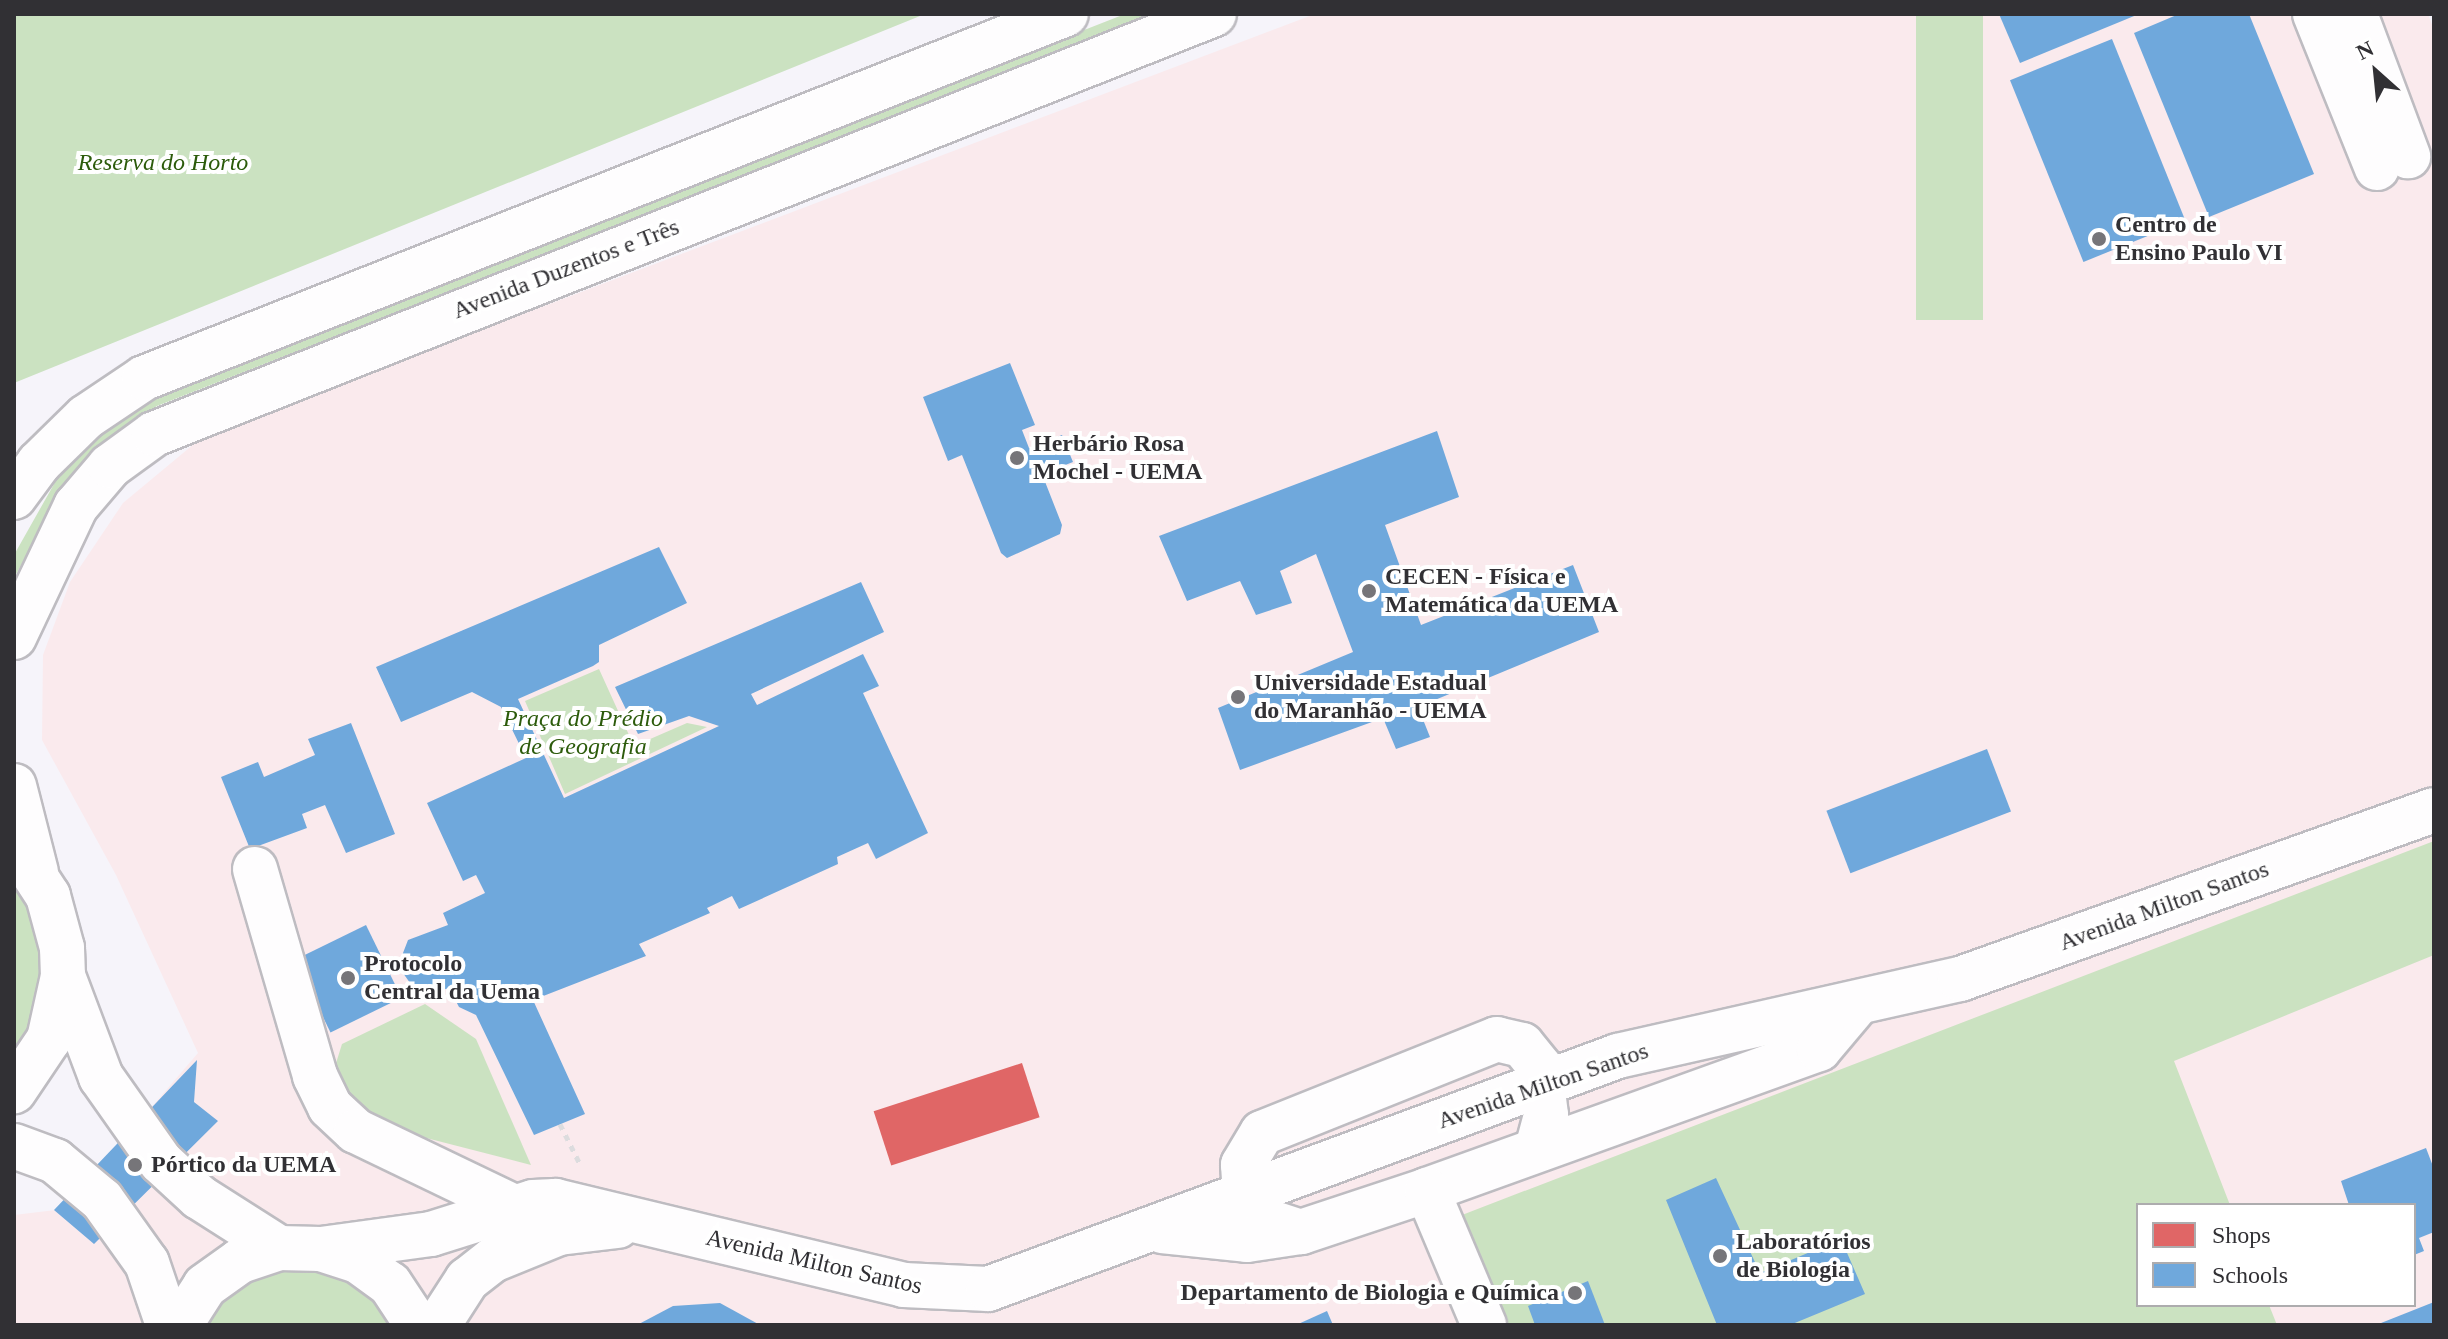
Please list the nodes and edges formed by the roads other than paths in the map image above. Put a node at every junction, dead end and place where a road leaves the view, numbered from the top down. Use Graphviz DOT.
graph roads {
  1 [pos="1066,14"];
  2 [pos="1214,14"];
  3 [pos="2315,14"];
  4 [pos="2355,14"];
  5 [pos="14,497"];
  6 [pos="14,637"];
  7 [pos="14,786"];
  8 [pos="2434,810"];
  9 [pos="25,858"];
  10 [pos="255,869"];
  11 [pos="63,976"];
  12 [pos="1856,1005"];
  13 [pos="1544,1081"];
  14 [pos="14,1091"];
  15 [pos="14,1146"];
  16 [pos="1537,1149"];
  17 [pos="1427,1190"];
  18 [pos="1245,1195"];
  19 [pos="514,1207"];
  20 [pos="652,1224"];
  21 [pos="1152,1230"];
  22 [pos="1301,1232"];
  23 [pos="300,1249"];
  24 [pos="168,1325"];
  25 [pos="180,1325"];
  26 [pos="417,1325"];
  27 [pos="438,1325"];
  28 [pos="1484,1325"];
  1 -- 5 [label="street"];
  2 -- 6 [label="street, Avenida Duzentos e Três"];
  3 -- 4 [label="street"];
  7 -- 9 [label="street"];
  8 -- 12 [label="street, Avenida Milton Santos"];
  9 -- 11 [label="street"];
  10 -- 19 [label="street"];
  11 -- 14 [label="street"];
  11 -- 23 [label="street"];
  12 -- 13 [label="street, Avenida Milton Santos"];
  12 -- 16 [label="street"];
  13 -- 16 [label="street"];
  13 -- 18 [label="street, Avenida Milton Santos"];
  13 -- 18 [label="street"];
  15 -- 24 [label="street"];
  16 -- 17 [label="street"];
  17 -- 22 [label="street"];
  17 -- 28 [label="street"];
  18 -- 21 [label="street, Avenida Milton Santos"];
  18 -- 22 [label="street"];
  19 -- 20 [label="street, Avenida Milton Santos"];
  19 -- 23 [label="street, Avenida Milton Santos"];
  20 -- 21 [label="street, Avenida Milton Santos"];
  20 -- 27 [label="street, Avenida Milton Santos"];
  21 -- 22 [label="street"];
  23 -- 25 [label="street, Avenida Milton Santos"];
  23 -- 26 [label="street"];
}
